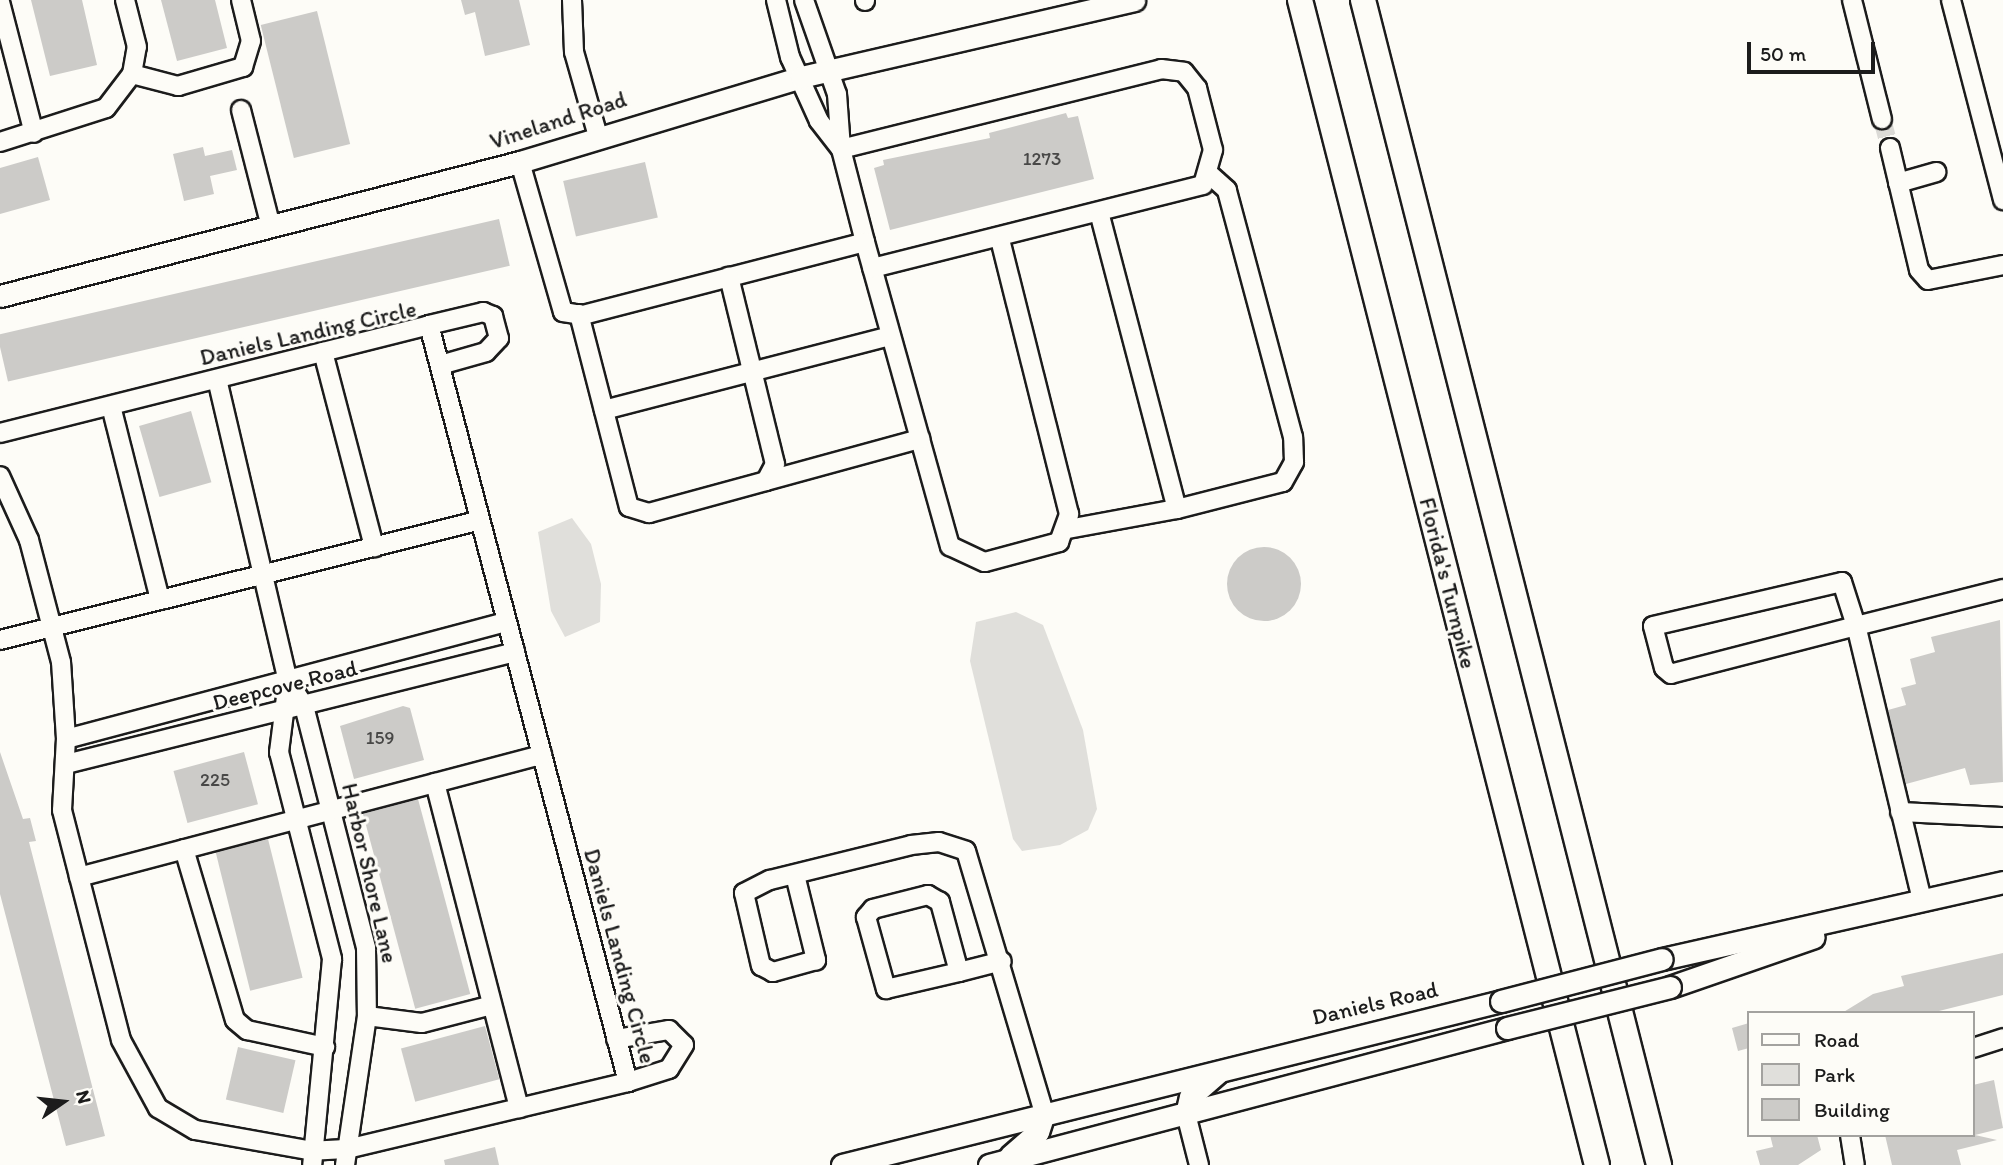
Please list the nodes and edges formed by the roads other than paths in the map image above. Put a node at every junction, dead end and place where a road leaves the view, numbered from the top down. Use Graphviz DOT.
graph roads {
  1 [pos="125,0"];
  2 [pos="241,0"];
  3 [pos="572,0"];
  4 [pos="776,0"];
  5 [pos="804,0"];
  6 [pos="1134,0"];
  7 [pos="1300,0"];
  8 [pos="1363,0"];
  9 [pos="1852,0"];
  10 [pos="1951,0"];
  11 [pos="0,2"];
  12 [pos="828,71"];
  13 [pos="132,74"];
  14 [pos="801,77"];
  15 [pos="241,110"];
  16 [pos="1882,119"];
  17 [pos="34,133"];
  18 [pos="598,136"];
  19 [pos="0,142"];
  20 [pos="1890,148"];
  21 [pos="841,149"];
  22 [pos="520,162"];
  23 [pos="1937,172"];
  24 [pos="1209,174"];
  25 [pos="1898,183"];
  26 [pos="2003,200"];
  27 [pos="1099,212"];
  28 [pos="271,227"];
  29 [pos="1000,239"];
  30 [pos="865,242"];
  31 [pos="2003,265"];
  32 [pos="872,268"];
  33 [pos="729,277"];
  34 [pos="0,296"];
  35 [pos="579,314"];
  36 [pos="429,325"];
  37 [pos="891,336"];
  38 [pos="323,352"];
  39 [pos="440,365"];
  40 [pos="753,373"];
  41 [pos="217,379"];
  42 [pos="111,406"];
  43 [pos="604,410"];
  44 [pos="0,433"];
  45 [pos="920,439"];
  46 [pos="0,476"];
  47 [pos="765,481"];
  48 [pos="1177,509"];
  49 [pos="480,520"];
  50 [pos="1068,529"];
  51 [pos="374,547"];
  52 [pos="265,574"];
  53 [pos="2003,589"];
  54 [pos="160,600"];
  55 [pos="507,622"];
  56 [pos="1856,626"];
  57 [pos="52,627"];
  58 [pos="0,640"];
  59 [pos="515,652"];
  60 [pos="288,681"];
  61 [pos="304,706"];
  62 [pos="280,712"];
  63 [pos="66,739"];
  64 [pos="542,755"];
  65 [pos="66,764"];
  66 [pos="435,783"];
  67 [pos="331,810"];
  68 [pos="1900,811"];
  69 [pos="2003,817"];
  70 [pos="296,820"];
  71 [pos="184,849"];
  72 [pos="795,875"];
  73 [pos="79,877"];
  74 [pos="2003,882"];
  75 [pos="1922,900"];
  76 [pos="1002,961"];
  77 [pos="959,972"];
  78 [pos="492,1005"];
  79 [pos="368,1016"];
  80 [pos="2003,1038"];
  81 [pos="616,1040"];
  82 [pos="325,1047"];
  83 [pos="1975,1047"];
  84 [pos="1229,1064"];
  85 [pos="628,1082"];
  86 [pos="519,1108"];
  87 [pos="1044,1113"];
  88 [pos="1186,1114"];
  89 [pos="1850,1137"];
  90 [pos="346,1157"];
  91 [pos="312,1158"];
  92 [pos="996,1163"];
  93 [pos="842,1165"];
  94 [pos="1199,1165"];
  95 [pos="1597,1165"];
  96 [pos="1659,1165"];
  97 [pos="1855,1165"];
  1 -- 13 [label="street"];
  2 -- 13 [label="street"];
  3 -- 18 [label="street"];
  4 -- 14 [label="street"];
  5 -- 12 [label="street"];
  6 -- 12 [label="main road, Vineland Road"];
  7 -- 95 [label="highway, Florida's Turnpike"];
  8 -- 96 [label="highway"];
  9 -- 16 [label="street"];
  10 -- 26 [label="street"];
  11 -- 17 [label="street"];
  12 -- 14 [label="main road, Vineland Road"];
  12 -- 21 [label="street"];
  13 -- 17 [label="street"];
  14 -- 18 [label="main road, Vineland Road"];
  14 -- 21 [label="street"];
  15 -- 28 [label="street"];
  17 -- 19 [label="street"];
  18 -- 22 [label="main road, Vineland Road"];
  20 -- 25 [label="street"];
  21 -- 24 [label="street"];
  21 -- 30 [label="street"];
  22 -- 28 [label="main road, Vineland Road"];
  22 -- 35 [label="street"];
  23 -- 25 [label="street"];
  24 -- 27 [label="street"];
  24 -- 48 [label="street"];
  25 -- 31 [label="street"];
  27 -- 29 [label="street"];
  27 -- 48 [label="street"];
  28 -- 34 [label="main road, Vineland Road"];
  29 -- 32 [label="street"];
  29 -- 50 [label="street"];
  30 -- 32 [label="street"];
  30 -- 33 [label="street"];
  32 -- 37 [label="street"];
  33 -- 35 [label="street"];
  33 -- 40 [label="street"];
  35 -- 43 [label="street"];
  36 -- 38 [label="street, Daniels Landing Circle"];
  36 -- 39 [label="street, Daniels Landing Circle"];
  36 -- 39 [label="street"];
  37 -- 40 [label="street"];
  37 -- 45 [label="street"];
  38 -- 41 [label="street, Daniels Landing Circle"];
  38 -- 51 [label="street"];
  39 -- 49 [label="street, Daniels Landing Circle"];
  40 -- 43 [label="street"];
  40 -- 47 [label="street"];
  41 -- 42 [label="street, Daniels Landing Circle"];
  41 -- 52 [label="street, Harbor Shore Lane"];
  42 -- 44 [label="street, Daniels Landing Circle"];
  42 -- 54 [label="street"];
  43 -- 47 [label="street"];
  45 -- 47 [label="street"];
  45 -- 50 [label="street"];
  46 -- 57 [label="street, Daniels Landing Circle"];
  48 -- 50 [label="street"];
  49 -- 51 [label="street"];
  49 -- 55 [label="street, Daniels Landing Circle"];
  51 -- 52 [label="street"];
  52 -- 54 [label="street"];
  52 -- 60 [label="street, Harbor Shore Lane"];
  53 -- 56 [label="street"];
  54 -- 57 [label="street"];
  55 -- 59 [label="street, Daniels Landing Circle"];
  55 -- 60 [label="street, Deepcove Road"];
  56 -- 56 [label="street"];
  56 -- 68 [label="street"];
  57 -- 58 [label="street"];
  57 -- 63 [label="street, Daniels Landing Circle"];
  59 -- 61 [label="street, Deepcove Road"];
  59 -- 64 [label="street, Daniels Landing Circle"];
  60 -- 61 [label="street, Harbor Shore Lane"];
  60 -- 62 [label="street, Harbor Shore Lane"];
  60 -- 63 [label="street, Deepcove Road"];
  61 -- 62 [label="street, Deepcove Road"];
  61 -- 67 [label="street, Harbor Shore Lane"];
  62 -- 65 [label="street, Deepcove Road"];
  62 -- 70 [label="street, Harbor Shore Lane"];
  63 -- 65 [label="street, Daniels Landing Circle"];
  64 -- 66 [label="street"];
  64 -- 81 [label="street, Daniels Landing Circle"];
  65 -- 73 [label="street, Daniels Landing Circle"];
  66 -- 67 [label="street"];
  66 -- 78 [label="street"];
  67 -- 70 [label="street"];
  67 -- 79 [label="street, Harbor Shore Lane"];
  68 -- 69 [label="street"];
  68 -- 75 [label="street"];
  70 -- 71 [label="street"];
  70 -- 82 [label="street, Harbor Shore Lane"];
  71 -- 73 [label="street"];
  71 -- 82 [label="street"];
  72 -- 72 [label="street"];
  72 -- 76 [label="street"];
  73 -- 91 [label="street, Daniels Landing Circle"];
  74 -- 75 [label="main road, Daniels Road"];
  75 -- 84 [label="main road, Daniels Road, bridge"];
  75 -- 88 [label="main road, Daniels Road, bridge"];
  76 -- 77 [label="street"];
  76 -- 87 [label="street"];
  77 -- 77 [label="street"];
  78 -- 79 [label="street"];
  78 -- 86 [label="street"];
  79 -- 90 [label="street, Harbor Shore Lane"];
  80 -- 83 [label="street"];
  81 -- 85 [label="street, Daniels Landing Circle"];
  81 -- 85 [label="street"];
  82 -- 91 [label="street, Harbor Shore Lane"];
  84 -- 87 [label="main road, Daniels Road"];
  84 -- 88 [label="main road"];
  85 -- 86 [label="street, Daniels Landing Circle"];
  86 -- 90 [label="street, Daniels Landing Circle"];
  87 -- 92 [label="main road"];
  87 -- 93 [label="main road, Daniels Road"];
  88 -- 92 [label="main road, Daniels Road"];
  88 -- 94 [label="street"];
  89 -- 97 [label="street"];
  90 -- 91 [label="street, Daniels Landing Circle"];
}
